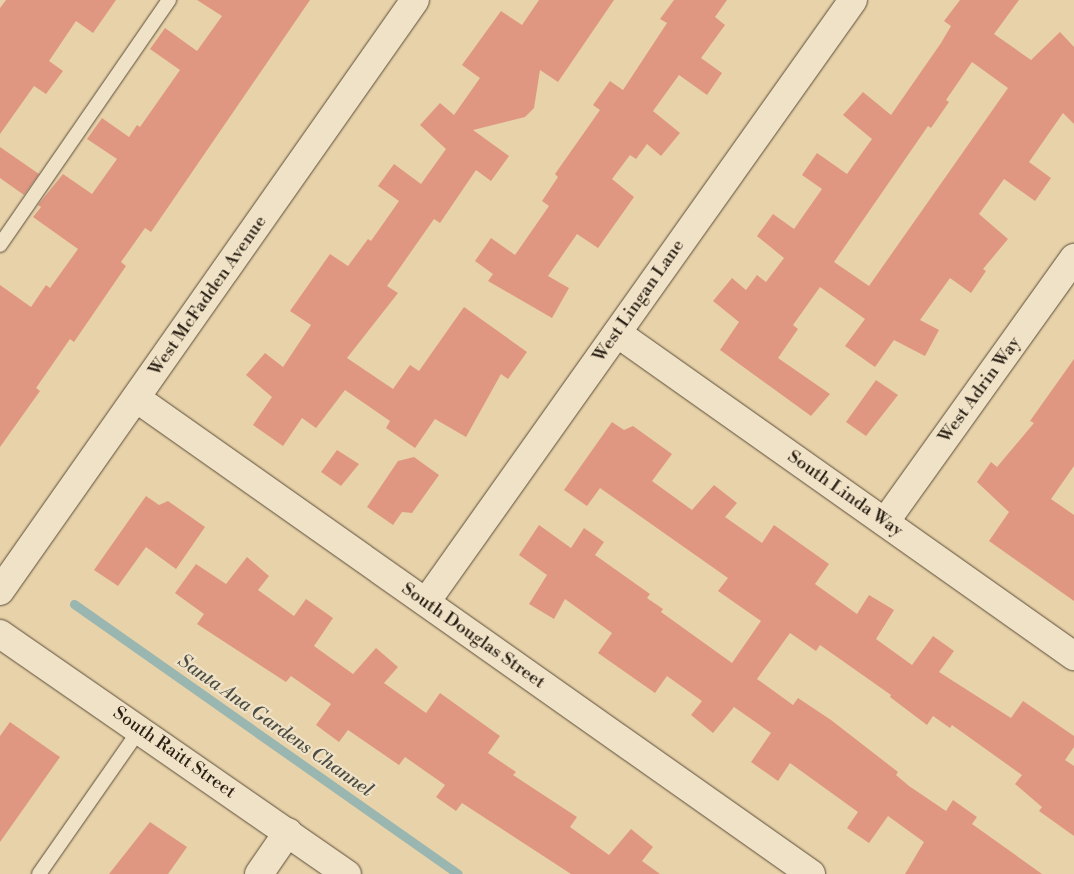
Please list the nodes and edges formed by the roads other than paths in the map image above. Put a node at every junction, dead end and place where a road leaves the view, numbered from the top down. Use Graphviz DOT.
graph roads {
  1 [pos="169,0"];
  2 [pos="415,0"];
  3 [pos="852,0"];
  4 [pos="0,245"];
  5 [pos="1074,258"];
  6 [pos="616,333"];
  7 [pos="136,398"];
  8 [pos="885,522"];
  9 [pos="0,591"];
  10 [pos="426,602"];
  11 [pos="0,634"];
  12 [pos="1074,656"];
  13 [pos="140,729"];
  14 [pos="288,832"];
  15 [pos="39,874"];
  16 [pos="259,874"];
  17 [pos="347,874"];
  18 [pos="811,874"];
  1 -- 4 [label="lane"];
  2 -- 7 [label="street, West McFadden Avenue"];
  3 -- 6 [label="street, West Lingan Lane"];
  5 -- 8 [label="street, West Adrin Way"];
  6 -- 8 [label="street, South Linda Way"];
  6 -- 10 [label="street, West Lingan Lane"];
  7 -- 9 [label="street, West McFadden Avenue"];
  7 -- 10 [label="street, South Douglas Street"];
  8 -- 12 [label="street, South Linda Way"];
  10 -- 18 [label="street, South Douglas Street"];
  11 -- 13 [label="street, South Raitt Street"];
  13 -- 14 [label="street, South Raitt Street"];
  13 -- 15 [label="lane"];
  14 -- 16 [label="street"];
  14 -- 17 [label="street, South Raitt Street"];
}
